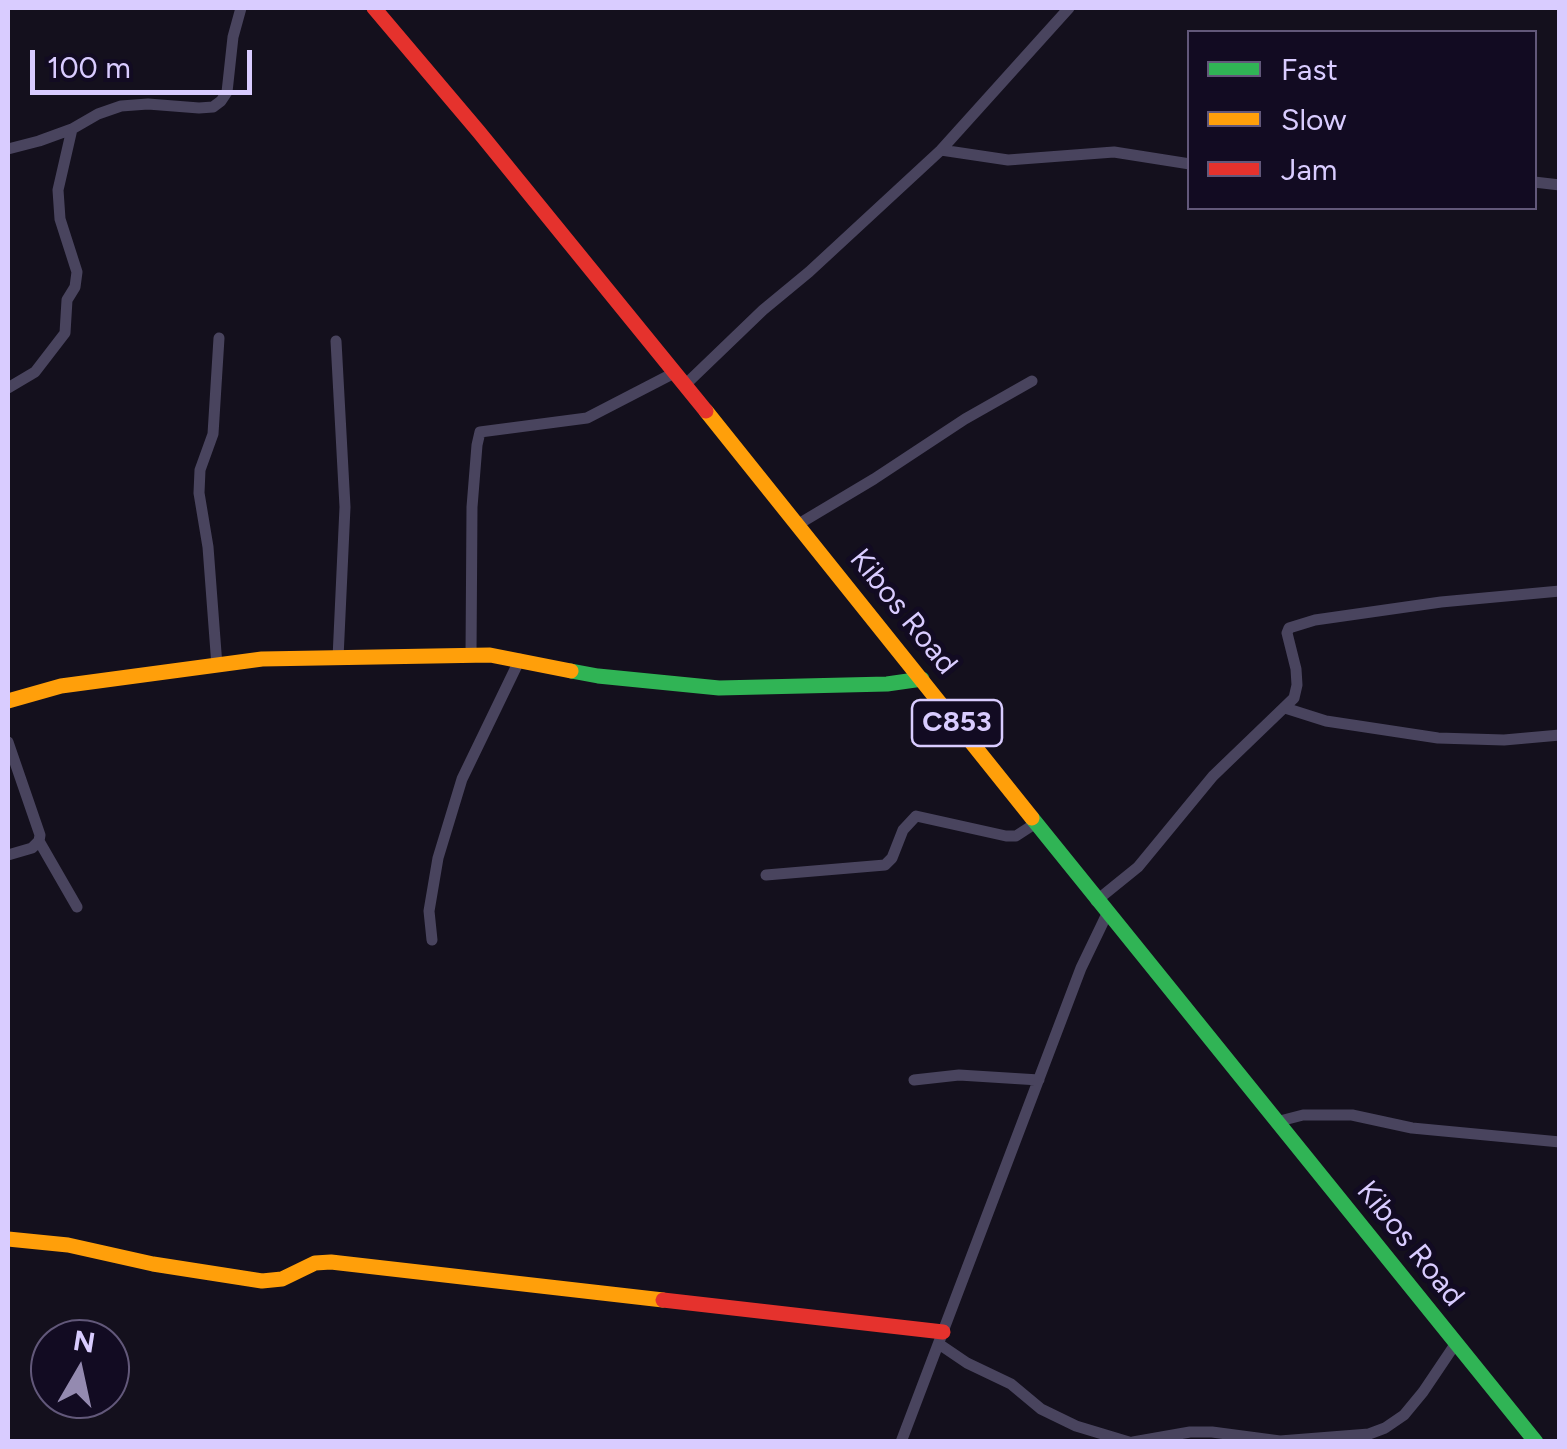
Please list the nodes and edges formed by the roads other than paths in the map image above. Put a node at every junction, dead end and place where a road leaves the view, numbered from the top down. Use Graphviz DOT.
graph roads {
  1 [pos="241,8"];
  2 [pos="374,8"];
  3 [pos="1068,8"];
  4 [pos="72,129"];
  5 [pos="8,149"];
  6 [pos="941,150"];
  7 [pos="1187,164"];
  8 [pos="219,338"];
  9 [pos="336,342"];
  10 [pos="679,379"];
  11 [pos="1032,381"];
  12 [pos="8,388"];
  13 [pos="797,525"];
  14 [pos="1560,591"];
  15 [pos="471,655"];
  16 [pos="338,658"];
  17 [pos="520,659"];
  18 [pos="217,666"];
  19 [pos="922,679"];
  20 [pos="8,701"];
  21 [pos="1286,708"];
  22 [pos="1560,735"];
  23 [pos="8,742"];
  24 [pos="1036,823"];
  25 [pos="40,840"];
  26 [pos="8,856"];
  27 [pos="766,874"];
  28 [pos="77,907"];
  29 [pos="1102,907"];
  30 [pos="432,940"];
  31 [pos="914,1080"];
  32 [pos="1039,1080"];
  33 [pos="1276,1122"];
  34 [pos="1560,1142"];
  35 [pos="8,1239"];
  36 [pos="941,1338"];
  37 [pos="1456,1343"];
  38 [pos="901,1442"];
  39 [pos="1131,1442"];
  40 [pos="1536,1442"];
  1 -- 4 [label="street"];
  2 -- 10 [label="street, Kibos Road / C853"];
  3 -- 6 [label="street"];
  4 -- 5 [label="street"];
  4 -- 12 [label="street"];
  6 -- 7 [label="street"];
  6 -- 10 [label="street"];
  8 -- 18 [label="street"];
  9 -- 16 [label="street"];
  10 -- 13 [label="street, Kibos Road / C853"];
  10 -- 15 [label="street"];
  11 -- 13 [label="street"];
  13 -- 19 [label="street, Kibos Road / C853"];
  14 -- 21 [label="street"];
  15 -- 16 [label="street"];
  15 -- 17 [label="street"];
  16 -- 18 [label="street"];
  17 -- 19 [label="street"];
  17 -- 30 [label="street"];
  18 -- 20 [label="street"];
  19 -- 24 [label="street, Kibos Road / C853"];
  21 -- 22 [label="street"];
  21 -- 29 [label="street"];
  23 -- 25 [label="street"];
  24 -- 27 [label="street"];
  24 -- 29 [label="street, Kibos Road / C853"];
  25 -- 26 [label="street"];
  25 -- 28 [label="street"];
  29 -- 32 [label="street"];
  29 -- 33 [label="street, Kibos Road / C853"];
  31 -- 32 [label="street"];
  32 -- 36 [label="street"];
  33 -- 34 [label="street"];
  33 -- 37 [label="street, Kibos Road / C853"];
  35 -- 36 [label="street"];
  36 -- 38 [label="street"];
  36 -- 39 [label="street"];
  37 -- 39 [label="street"];
  37 -- 40 [label="street, Kibos Road / C853"];
}
